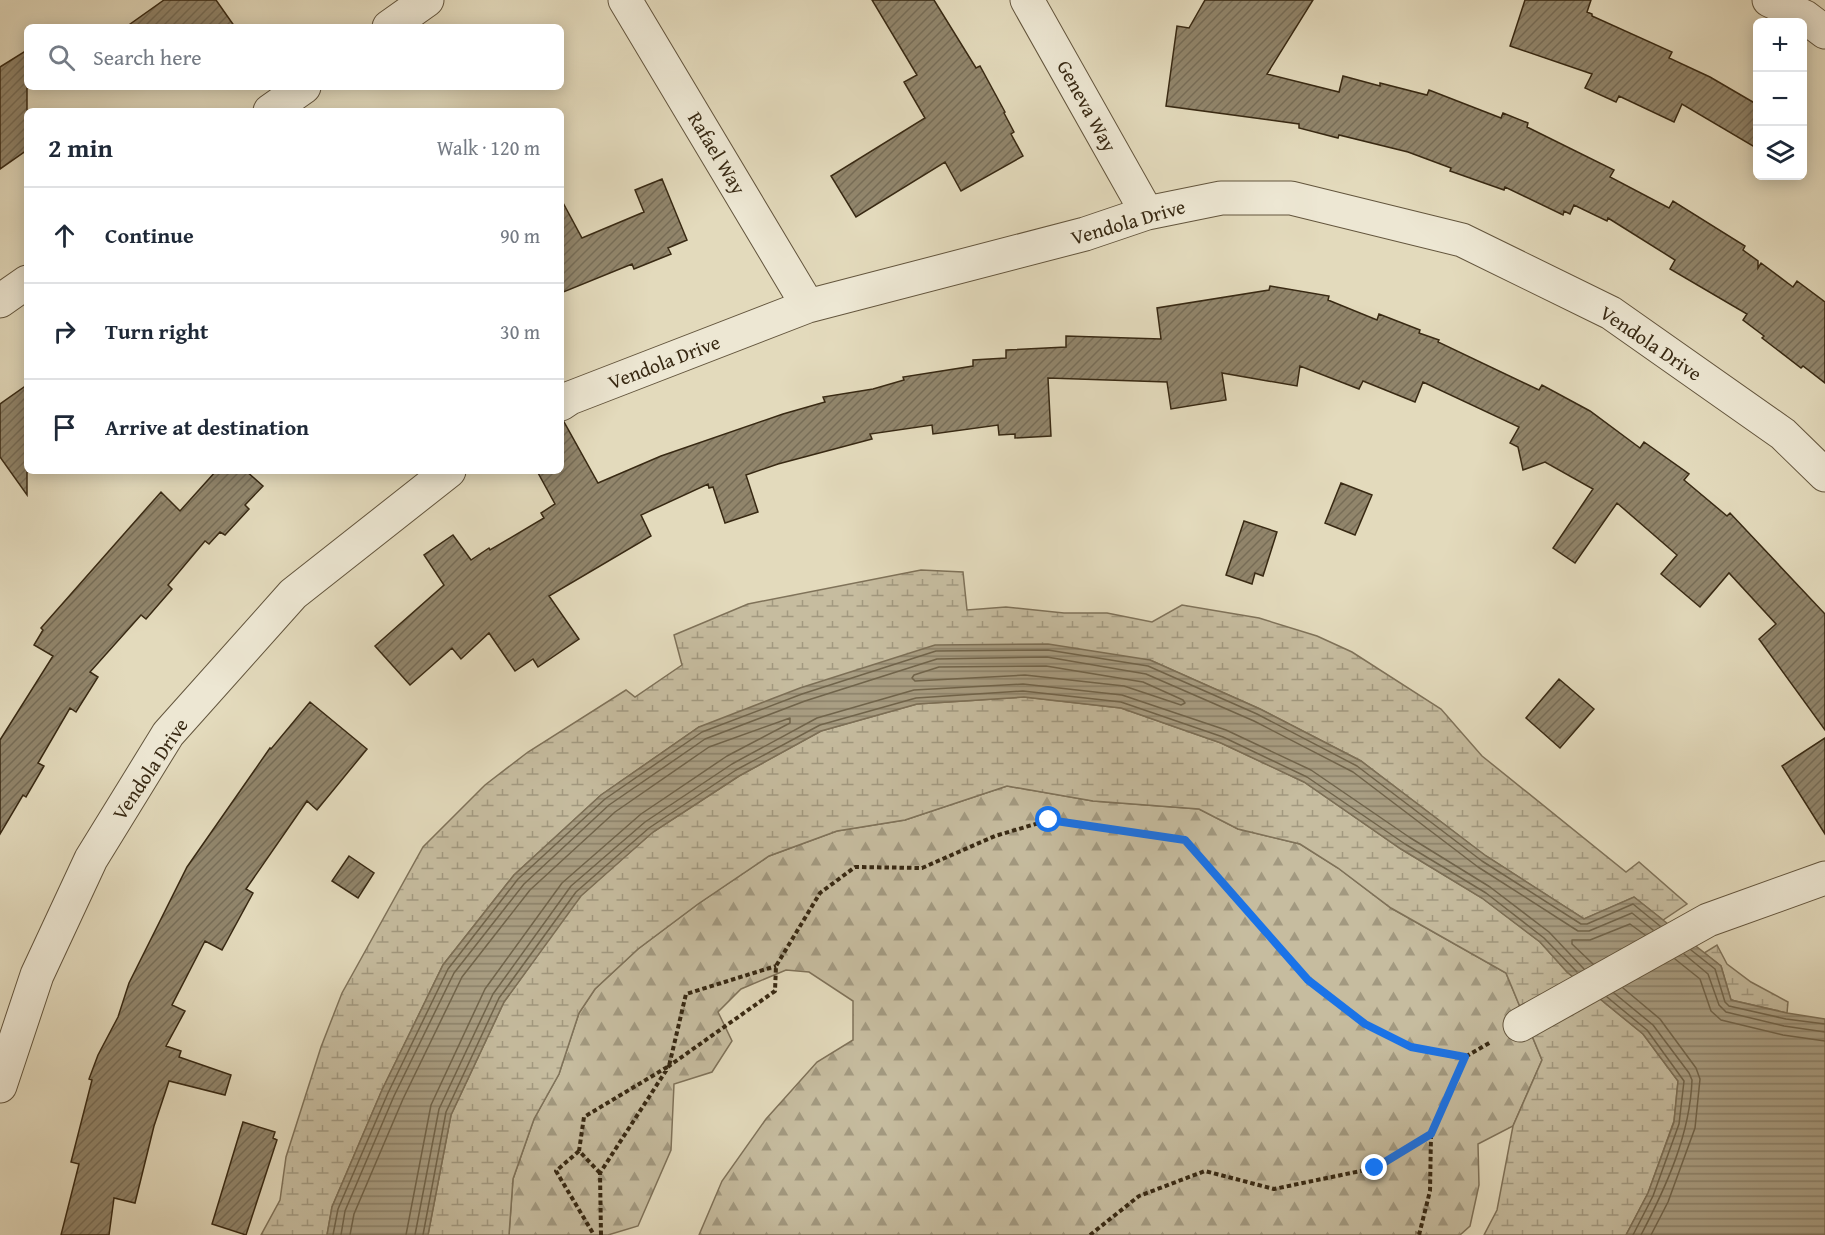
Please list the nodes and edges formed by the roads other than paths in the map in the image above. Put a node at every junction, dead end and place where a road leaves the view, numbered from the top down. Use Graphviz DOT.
graph roads {
  1 [pos="427,0"];
  2 [pos="625,0"];
  3 [pos="1027,0"];
  4 [pos="1769,0"];
  5 [pos="393,24"];
  6 [pos="1825,32"];
  7 [pos="300,90"];
  8 [pos="274,108"];
  9 [pos="1147,213"];
  10 [pos="24,284"];
  11 [pos="0,301"];
  12 [pos="808,306"];
  13 [pos="564,402"];
  14 [pos="445,474"];
  15 [pos="1825,475"];
  16 [pos="1825,878"];
  17 [pos="1520,1025"];
  18 [pos="0,1086"];
  1 -- 5 [label="street"];
  2 -- 12 [label="street, Rafael Way"];
  3 -- 9 [label="street, Geneva Way"];
  4 -- 6 [label="street"];
  7 -- 8 [label="street"];
  9 -- 12 [label="street, Vendola Drive"];
  9 -- 15 [label="street, Vendola Drive"];
  10 -- 11 [label="street"];
  12 -- 13 [label="street, Vendola Drive"];
  14 -- 18 [label="street, Vendola Drive"];
  16 -- 17 [label="street"];
}
